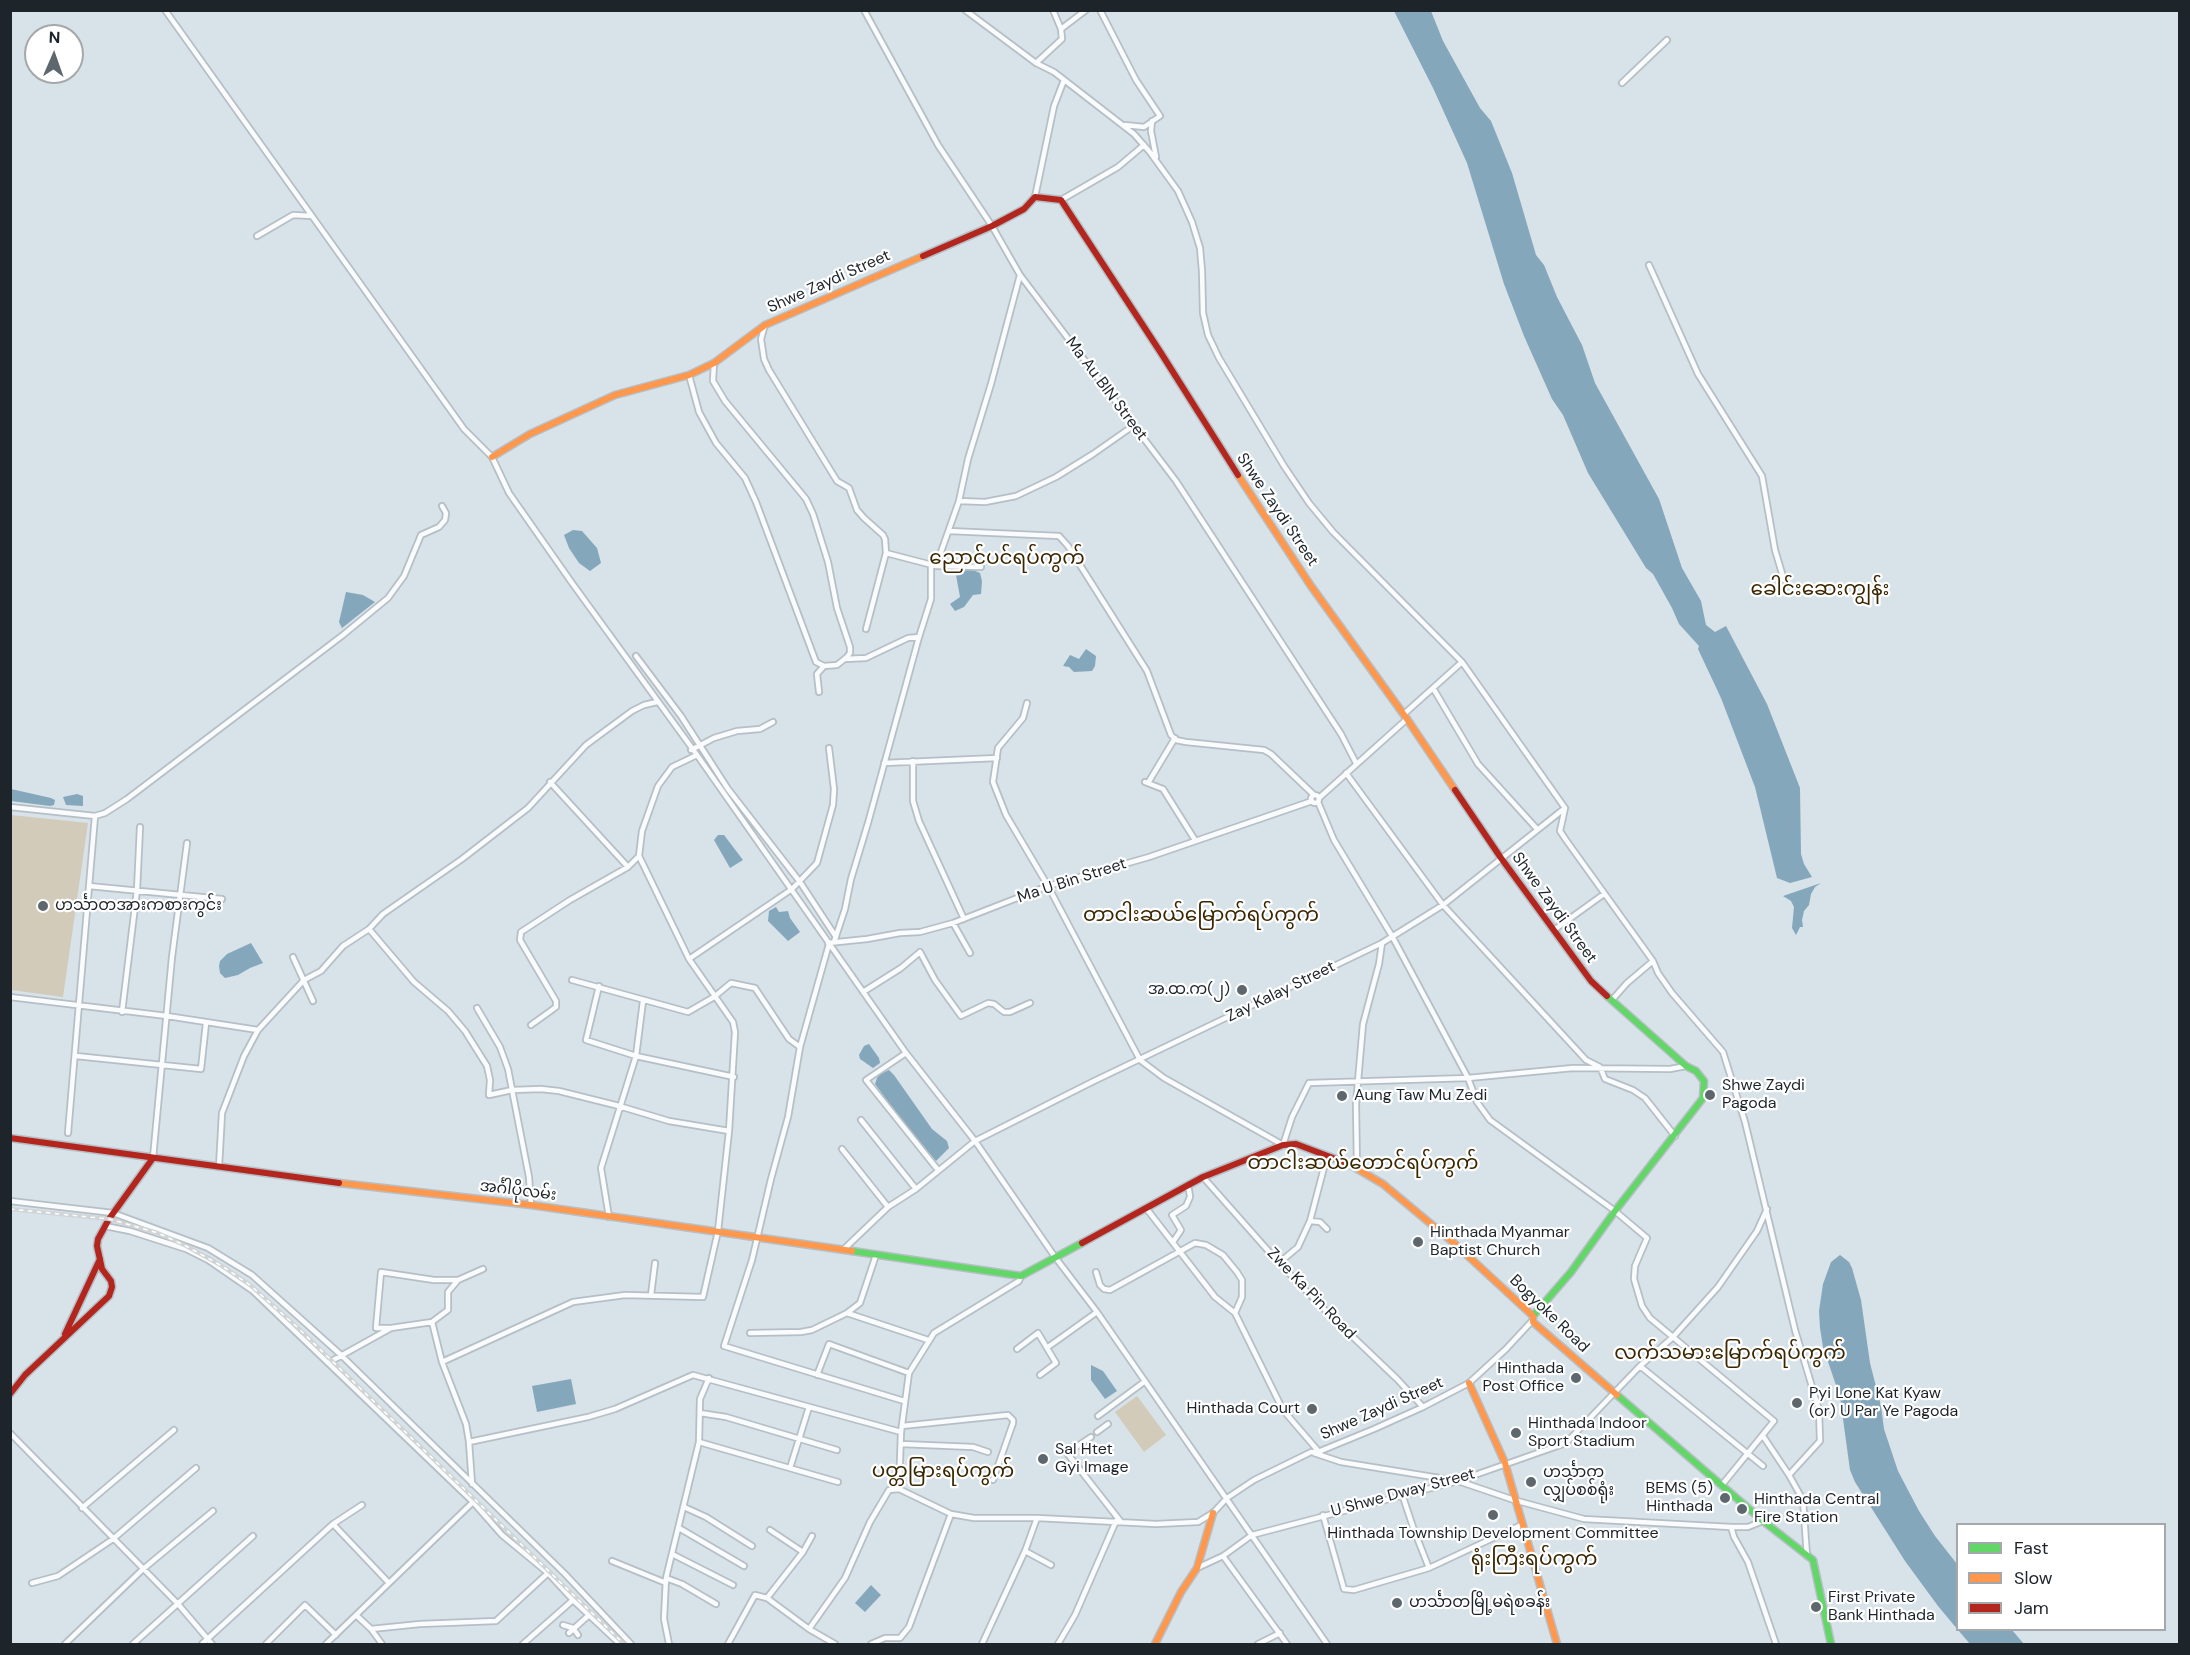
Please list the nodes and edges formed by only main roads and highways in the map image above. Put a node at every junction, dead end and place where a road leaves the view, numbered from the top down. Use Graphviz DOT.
graph roads {
  1 [pos="492,457"];
  2 [pos="10,1138"];
  3 [pos="153,1158"];
  4 [pos="100,1258"];
  5 [pos="1021,1276"];
  6 [pos="1533,1318"];
  7 [pos="64,1336"];
  8 [pos="1469,1383"];
  9 [pos="10,1394"];
  10 [pos="1213,1513"];
  11 [pos="1155,1644"];
  12 [pos="1557,1644"];
  13 [pos="1831,1644"];
  1 -- 6 [label="main road, Shwe Zaydi Street"];
  2 -- 3 [label="main road, အင်္ဂါပိုလမ်း"];
  3 -- 4 [label="main road"];
  3 -- 5 [label="main road, အင်္ဂါပိုလမ်း"];
  4 -- 7 [label="main road"];
  4 -- 7 [label="main road"];
  5 -- 6 [label="main road, Bogyoke Road"];
  6 -- 13 [label="main road, Bogyoke Road"];
  7 -- 9 [label="main road"];
  8 -- 12 [label="main road"];
  10 -- 11 [label="main road"];
}
